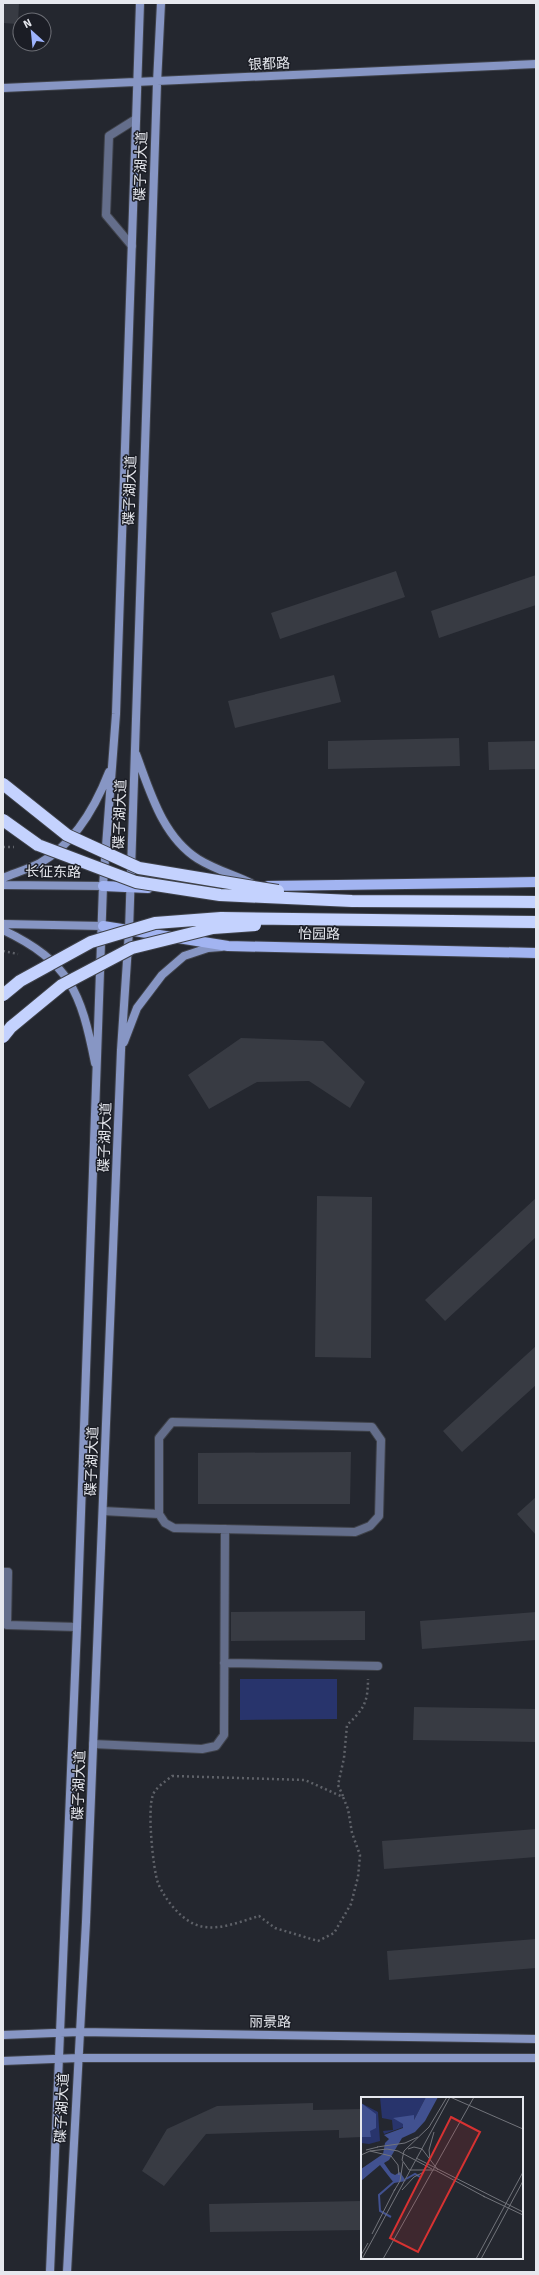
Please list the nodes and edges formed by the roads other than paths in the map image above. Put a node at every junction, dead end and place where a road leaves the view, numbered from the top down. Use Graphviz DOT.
graph roads {
  1 [pos="140,3"];
  2 [pos="161,3"];
  3 [pos="536,64"];
  4 [pos="137,83"];
  5 [pos="157,83"];
  6 [pos="3,88"];
  7 [pos="136,119"];
  8 [pos="132,246"];
  9 [pos="135,751"];
  10 [pos="112,764"];
  11 [pos="3,784"];
  12 [pos="3,820"];
  13 [pos="3,878"];
  14 [pos="536,882"];
  15 [pos="3,885"];
  16 [pos="103,886"];
  17 [pos="257,886"];
  18 [pos="130,888"];
  19 [pos="352,901"];
  20 [pos="536,902"];
  21 [pos="331,920"];
  22 [pos="536,922"];
  23 [pos="3,924"];
  24 [pos="103,926"];
  25 [pos="3,930"];
  26 [pos="129,931"];
  27 [pos="228,946"];
  28 [pos="536,953"];
  29 [pos="3,995"];
  30 [pos="3,1037"];
  31 [pos="121,1050"];
  32 [pos="97,1077"];
  33 [pos="103,1511"];
  34 [pos="159,1514"];
  35 [pos="225,1529"];
  36 [pos="3,1572"];
  37 [pos="77,1627"];
  38 [pos="224,1663"];
  39 [pos="378,1666"];
  40 [pos="93,1744"];
  41 [pos="79,2032"];
  42 [pos="61,2033"];
  43 [pos="3,2035"];
  44 [pos="536,2039"];
  45 [pos="78,2058"];
  46 [pos="536,2058"];
  47 [pos="60,2059"];
  48 [pos="3,2061"];
  49 [pos="50,2272"];
  50 [pos="67,2272"];
  1 -- 4 [label="main road, 碟子湖大道"];
  2 -- 5 [label="main road, 碟子湖大道"];
  3 -- 5 [label="main road, 银都路"];
  4 -- 5 [label="main road, 银都路"];
  4 -- 6 [label="main road, 银都路"];
  4 -- 7 [label="main road, 碟子湖大道"];
  5 -- 9 [label="main road, 碟子湖大道"];
  7 -- 8 [label="main road, 碟子湖大道"];
  7 -- 8 [label="street"];
  8 -- 10 [label="main road, 碟子湖大道"];
  9 -- 17 [label="main road"];
  9 -- 18 [label="main road, 碟子湖大道"];
  10 -- 13 [label="main road"];
  10 -- 16 [label="main road, 碟子湖大道"];
  11 -- 19 [label="highway, bridge"];
  12 -- 19 [label="highway, bridge"];
  14 -- 17 [label="main road"];
  15 -- 16 [label="main road, 长征东路"];
  16 -- 18 [label="main road"];
  16 -- 24 [label="main road, 碟子湖大道"];
  17 -- 18 [label="main road"];
  18 -- 26 [label="main road, 碟子湖大道"];
  19 -- 20 [label="highway, bridge"];
  21 -- 22 [label="highway, bridge"];
  21 -- 29 [label="highway, bridge"];
  21 -- 30 [label="highway, bridge"];
  23 -- 24 [label="main road"];
  24 -- 26 [label="main road, 怡园路"];
  24 -- 32 [label="main road, 碟子湖大道"];
  25 -- 32 [label="main road"];
  26 -- 27 [label="main road, 怡园路"];
  26 -- 31 [label="main road, 碟子湖大道"];
  27 -- 28 [label="main road, 怡园路"];
  27 -- 31 [label="main road"];
  31 -- 33 [label="main road, 碟子湖大道"];
  32 -- 37 [label="main road, 碟子湖大道"];
  33 -- 34 [label="street"];
  33 -- 40 [label="main road, 碟子湖大道"];
  34 -- 35 [label="street"];
  34 -- 35 [label="street"];
  35 -- 38 [label="street"];
  36 -- 37 [label="street"];
  37 -- 42 [label="main road, 碟子湖大道"];
  38 -- 39 [label="street"];
  38 -- 40 [label="street"];
  40 -- 41 [label="main road, 碟子湖大道"];
  41 -- 42 [label="main road, 丽景路"];
  41 -- 44 [label="main road, 丽景路"];
  41 -- 45 [label="main road, 碟子湖大道"];
  42 -- 43 [label="main road, 丽景路"];
  42 -- 47 [label="main road, 碟子湖大道"];
  45 -- 46 [label="main road"];
  45 -- 47 [label="main road"];
  45 -- 50 [label="main road, 碟子湖大道"];
  47 -- 48 [label="main road"];
  47 -- 49 [label="main road, 碟子湖大道"];
}
